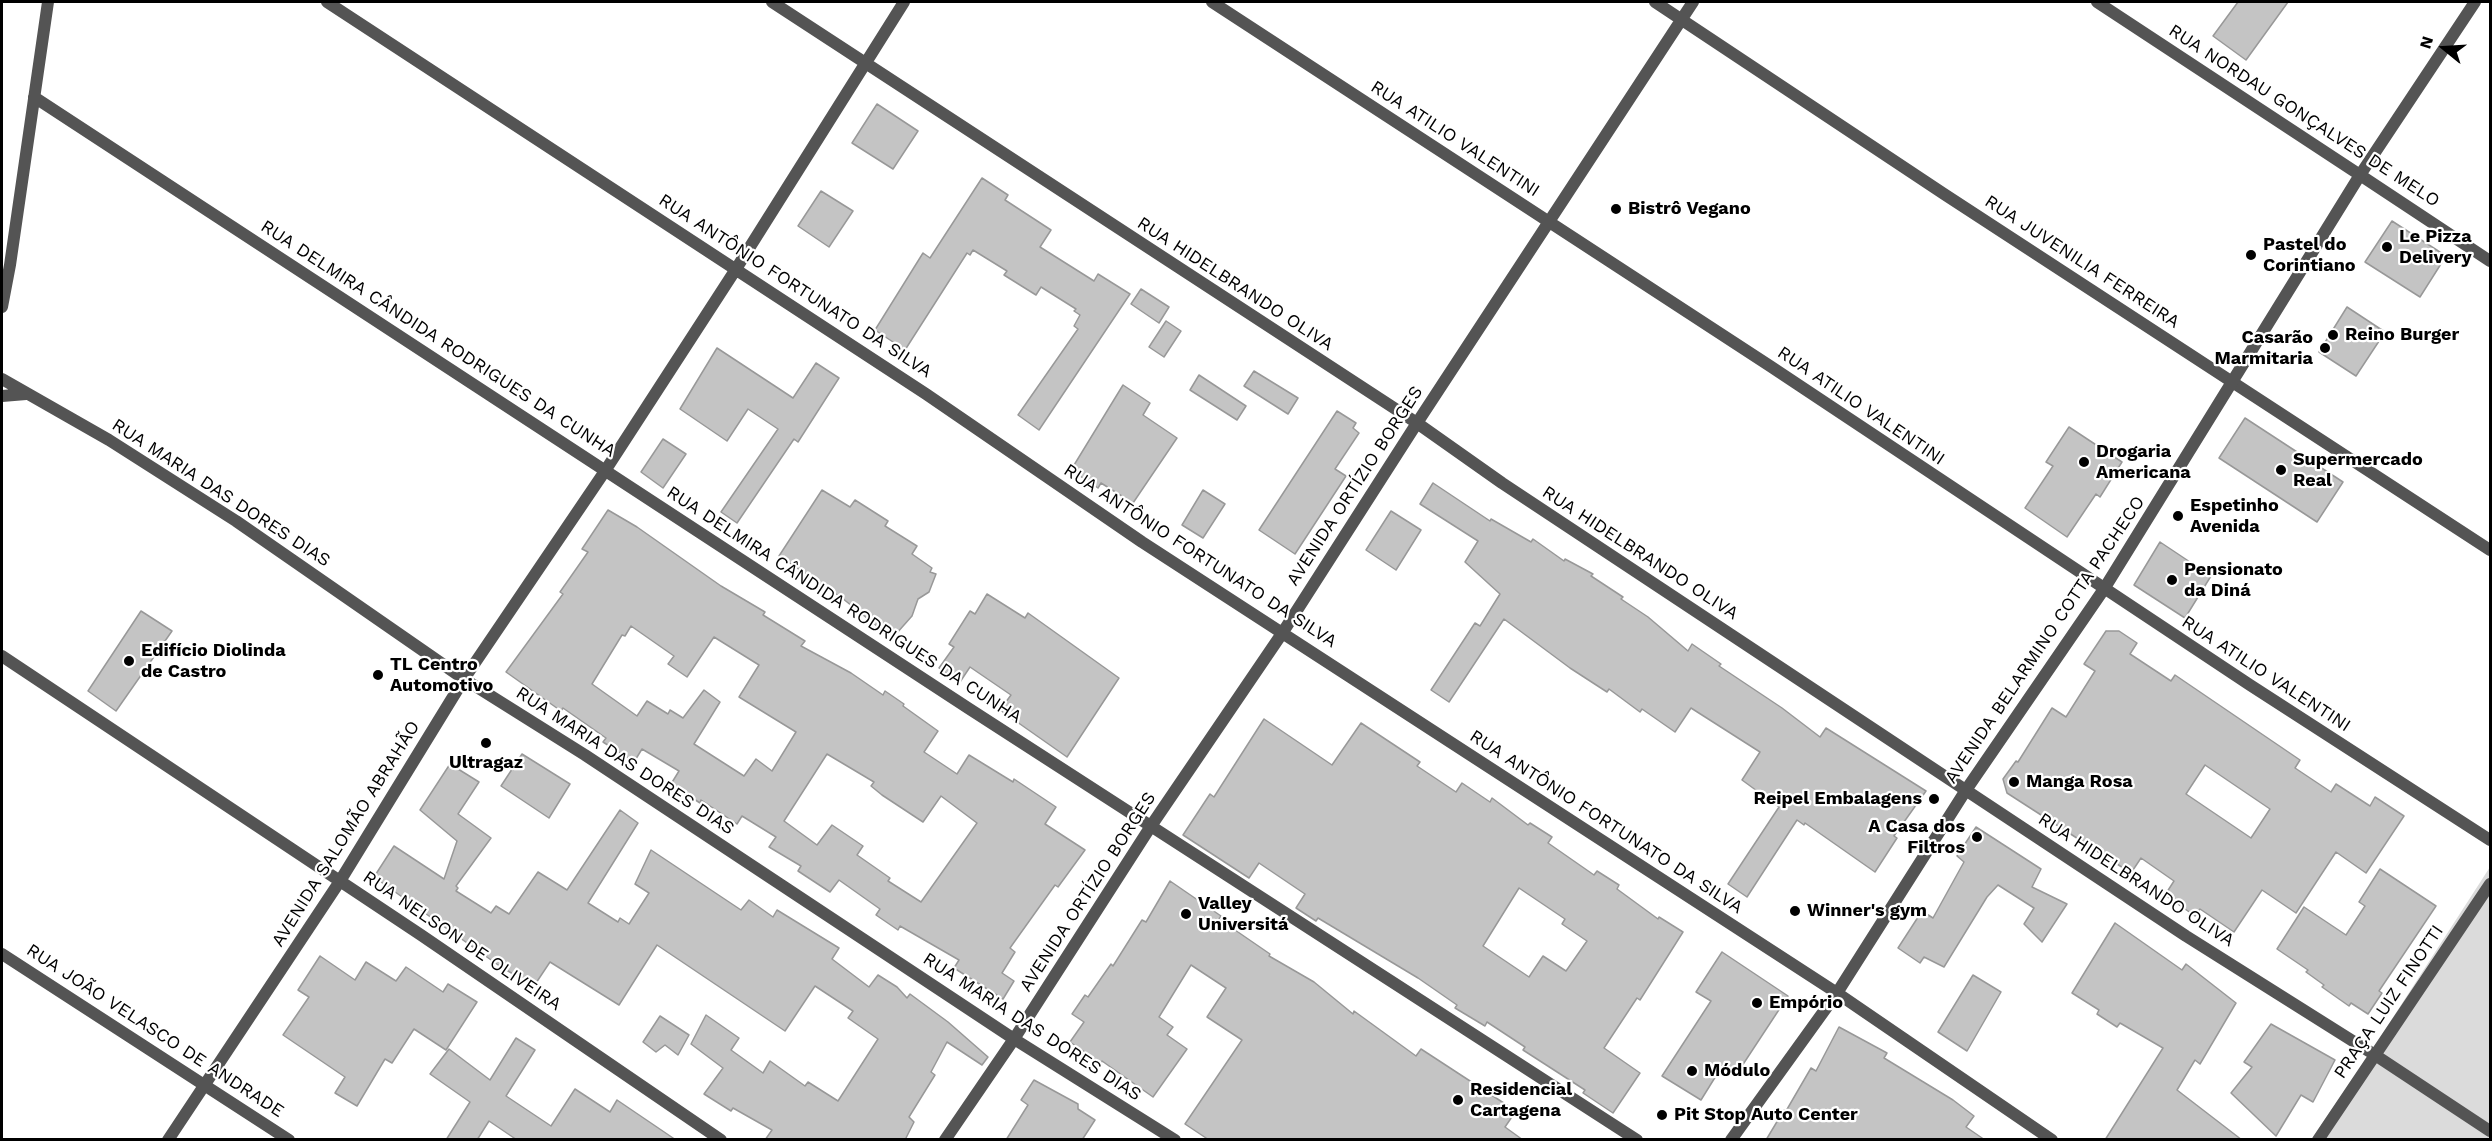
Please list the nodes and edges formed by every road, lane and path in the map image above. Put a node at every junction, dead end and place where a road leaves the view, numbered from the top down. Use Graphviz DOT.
graph roads {
  1 [pos="48,2"];
  2 [pos="327,2"];
  3 [pos="772,2"];
  4 [pos="904,2"];
  5 [pos="1212,2"];
  6 [pos="1655,2"];
  7 [pos="1693,2"];
  8 [pos="2097,2"];
  9 [pos="2475,2"];
  10 [pos="1682,19"];
  11 [pos="865,62"];
  12 [pos="34,97"];
  13 [pos="2360,175"];
  14 [pos="1549,222"];
  15 [pos="2490,261"];
  16 [pos="736,268"];
  17 [pos="2,307"];
  18 [pos="2,379"];
  19 [pos="2233,382"];
  20 [pos="26,394"];
  21 [pos="2,396"];
  22 [pos="1417,423"];
  23 [pos="605,471"];
  24 [pos="2490,550"];
  25 [pos="2104,589"];
  26 [pos="1283,632"];
  27 [pos="2,656"];
  28 [pos="464,679"];
  29 [pos="1966,790"];
  30 [pos="1151,826"];
  31 [pos="2490,840"];
  32 [pos="340,881"];
  33 [pos="2490,884"];
  34 [pos="2,954"];
  35 [pos="1837,993"];
  36 [pos="1014,1039"];
  37 [pos="2375,1055"];
  38 [pos="205,1086"];
  39 [pos="2490,1131"];
  40 [pos="168,1140"];
  41 [pos="289,1140"];
  42 [pos="722,1140"];
  43 [pos="945,1140"];
  44 [pos="1175,1140"];
  45 [pos="1637,1140"];
  46 [pos="1731,1140"];
  47 [pos="2052,1140"];
  48 [pos="2318,1140"];
  1 -- 12 [label="street"];
  2 -- 16 [label="street, RUA ANTÔNIO FORTUNATO DA SILVA"];
  3 -- 11 [label="street, RUA HIDELBRANDO OLIVA"];
  4 -- 11 [label="street, AVENIDA SALOMÃO ABRAHÃO"];
  5 -- 14 [label="street, RUA ATILIO VALENTINI"];
  6 -- 10 [label="street, RUA JUVENILIA FERREIRA"];
  7 -- 10 [label="street, AVENIDA ORTÍZIO BORGES"];
  8 -- 13 [label="street, RUA NORDAU GONÇALVES DE MELO"];
  9 -- 13 [label="street, AVENIDA BELARMINO COTTA PACHECO"];
  10 -- 14 [label="street, AVENIDA ORTÍZIO BORGES"];
  10 -- 19 [label="street, RUA JUVENILIA FERREIRA"];
  11 -- 16 [label="street, AVENIDA SALOMÃO ABRAHÃO"];
  11 -- 22 [label="street, RUA HIDELBRANDO OLIVA"];
  12 -- 17 [label="street"];
  12 -- 23 [label="street, RUA DELMIRA CÂNDIDA RODRIGUES DA CUNHA"];
  13 -- 15 [label="street, RUA NORDAU GONÇALVES DE MELO"];
  13 -- 19 [label="street, AVENIDA BELARMINO COTTA PACHECO"];
  14 -- 22 [label="street, AVENIDA ORTÍZIO BORGES"];
  14 -- 25 [label="street, RUA ATILIO VALENTINI"];
  16 -- 23 [label="street, AVENIDA SALOMÃO ABRAHÃO"];
  16 -- 26 [label="street, RUA ANTÔNIO FORTUNATO DA SILVA"];
  18 -- 20 [label="street, RUA MARIA DAS DORES DIAS"];
  19 -- 24 [label="street, RUA JUVENILIA FERREIRA"];
  19 -- 25 [label="street, AVENIDA BELARMINO COTTA PACHECO"];
  20 -- 21 [label="street"];
  20 -- 28 [label="street, RUA MARIA DAS DORES DIAS"];
  22 -- 26 [label="street, AVENIDA ORTÍZIO BORGES"];
  22 -- 29 [label="street, RUA HIDELBRANDO OLIVA"];
  23 -- 28 [label="street, AVENIDA SALOMÃO ABRAHÃO"];
  23 -- 30 [label="street, RUA DELMIRA CÂNDIDA RODRIGUES DA CUNHA"];
  25 -- 29 [label="street, AVENIDA BELARMINO COTTA PACHECO"];
  25 -- 31 [label="street, RUA ATILIO VALENTINI"];
  26 -- 30 [label="street, AVENIDA ORTÍZIO BORGES"];
  26 -- 35 [label="street, RUA ANTÔNIO FORTUNATO DA SILVA"];
  27 -- 32 [label="street, RUA NELSON DE OLIVEIRA"];
  28 -- 32 [label="street, AVENIDA SALOMÃO ABRAHÃO"];
  28 -- 36 [label="street, RUA MARIA DAS DORES DIAS"];
  29 -- 35 [label="street, AVENIDA BELARMINO COTTA PACHECO"];
  29 -- 37 [label="street, RUA HIDELBRANDO OLIVA"];
  30 -- 36 [label="street, AVENIDA ORTÍZIO BORGES"];
  30 -- 45 [label="street, RUA DELMIRA CÂNDIDA RODRIGUES DA CUNHA"];
  32 -- 38 [label="street, AVENIDA SALOMÃO ABRAHÃO"];
  32 -- 42 [label="street, RUA NELSON DE OLIVEIRA"];
  33 -- 37 [label="street, PRAÇA LUIZ FINOTTI"];
  34 -- 38 [label="street, RUA JOÃO VELASCO DE ANDRADE"];
  35 -- 46 [label="street, AVENIDA BELARMINO COTTA PACHECO"];
  35 -- 47 [label="street, RUA ANTÔNIO FORTUNATO DA SILVA"];
  36 -- 43 [label="street, AVENIDA ORTÍZIO BORGES"];
  36 -- 44 [label="street, RUA MARIA DAS DORES DIAS"];
  37 -- 39 [label="street, RUA HIDELBRANDO OLIVA"];
  37 -- 48 [label="street, PRAÇA LUIZ FINOTTI"];
  38 -- 40 [label="street, AVENIDA SALOMÃO ABRAHÃO"];
  38 -- 41 [label="street, RUA JOÃO VELASCO DE ANDRADE"];
}
